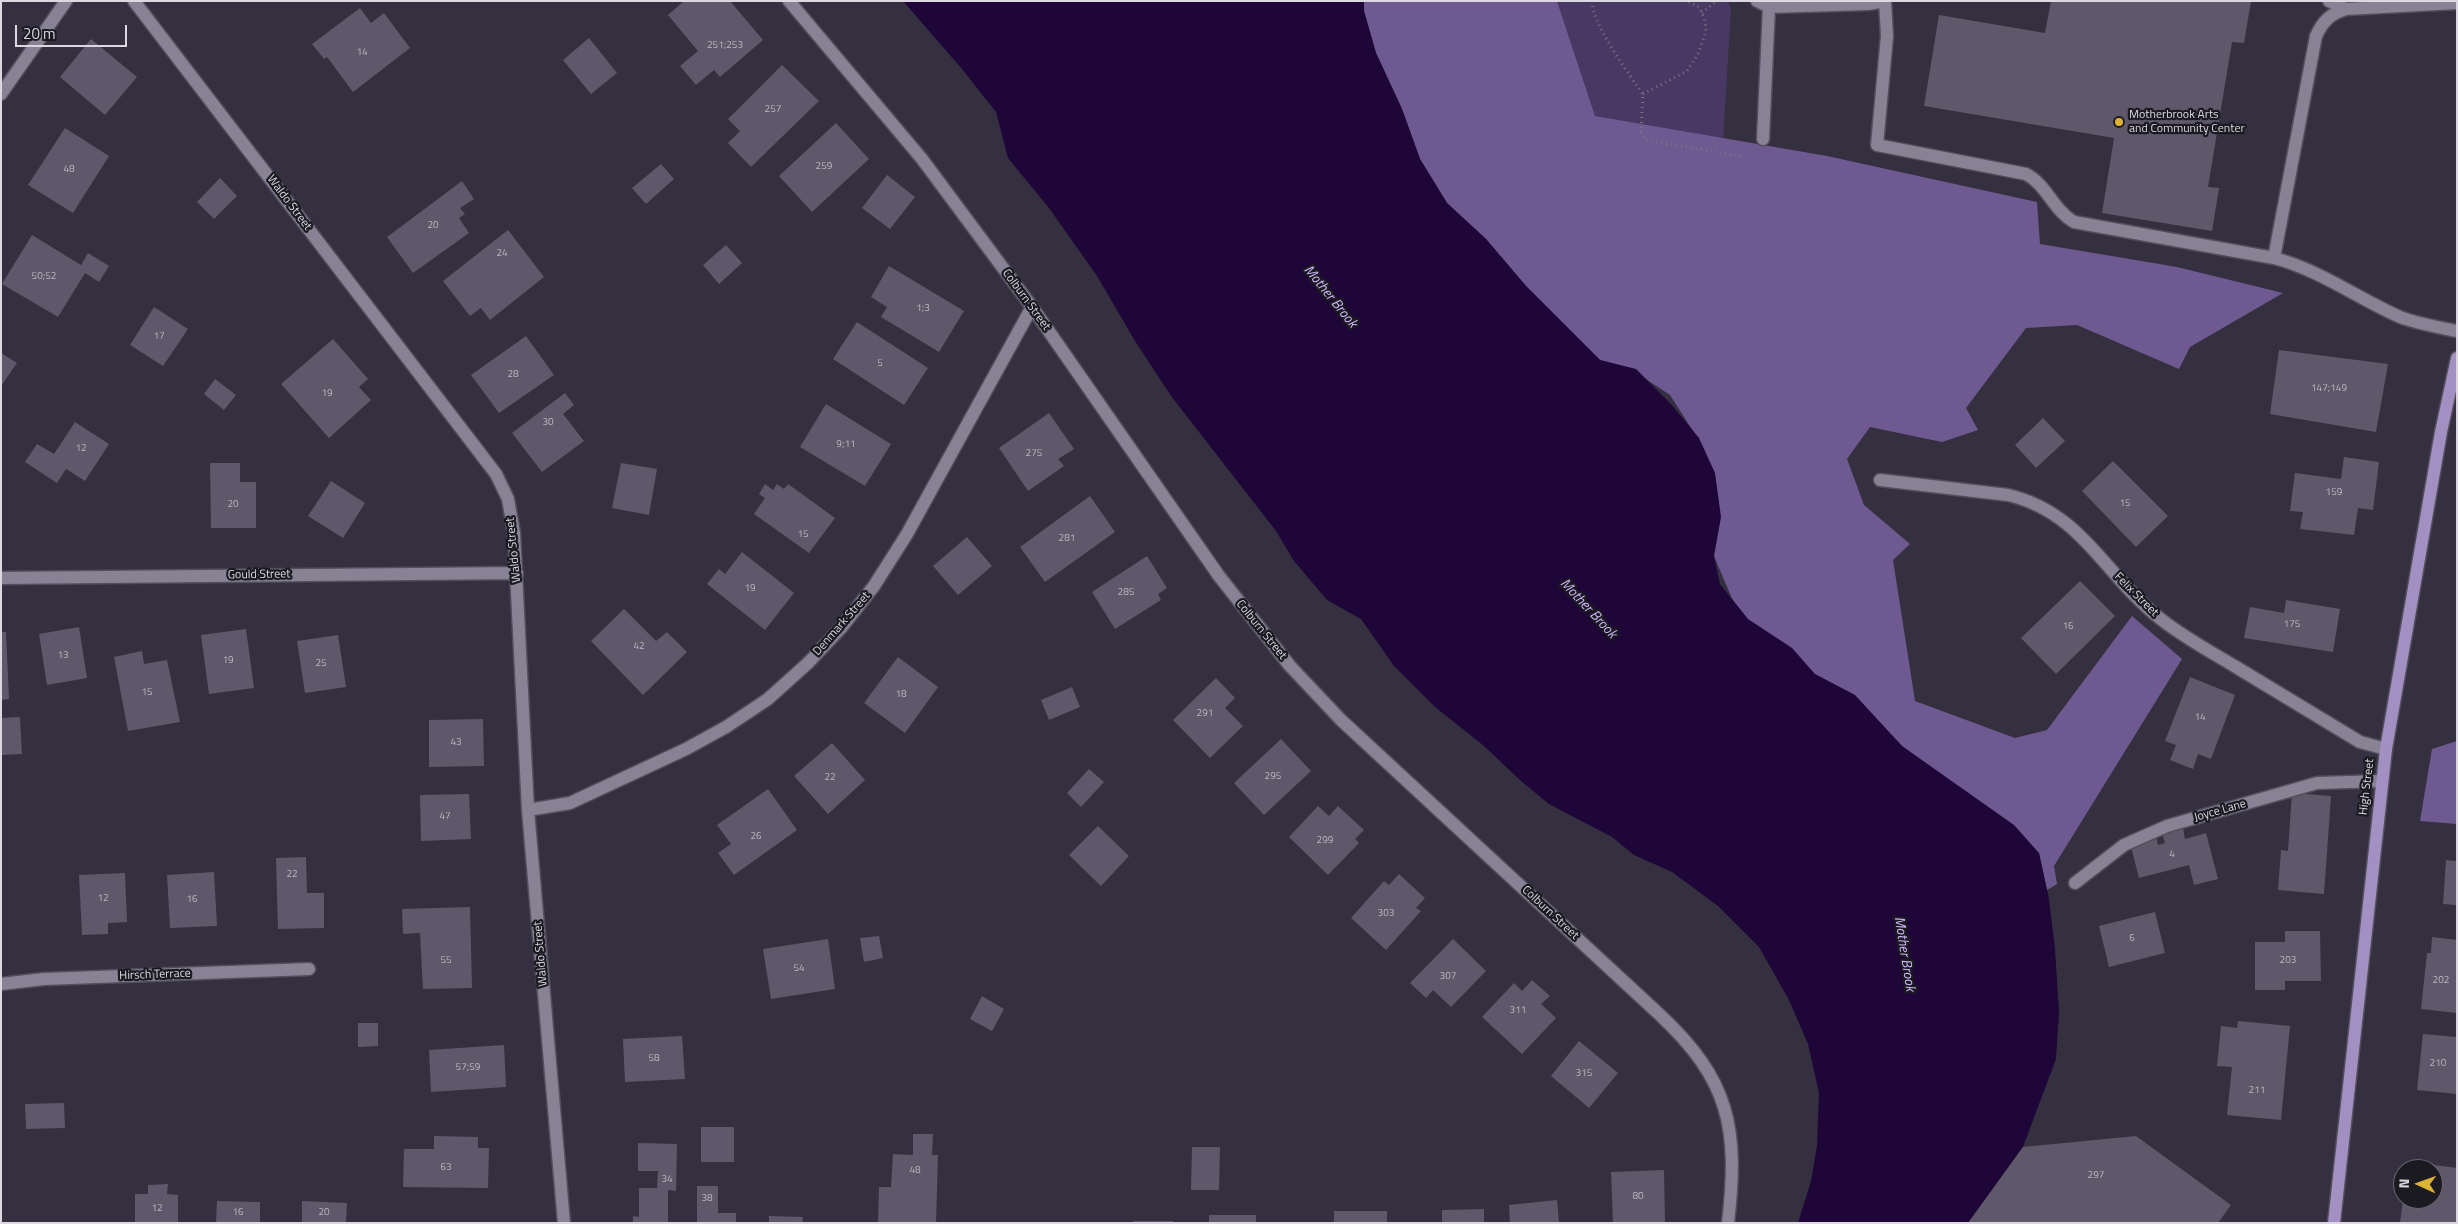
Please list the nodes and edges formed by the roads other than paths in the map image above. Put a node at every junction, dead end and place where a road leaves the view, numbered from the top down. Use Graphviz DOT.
graph roads {
  1 [pos="66,1"];
  2 [pos="134,1"];
  3 [pos="789,1"];
  4 [pos="1757,1"];
  5 [pos="1885,1"];
  6 [pos="2329,1"];
  7 [pos="1831,3"];
  8 [pos="2457,3"];
  9 [pos="1768,8"];
  10 [pos="2346,9"];
  11 [pos="1,94"];
  12 [pos="1763,139"];
  13 [pos="2274,258"];
  14 [pos="1032,307"];
  15 [pos="2457,331"];
  16 [pos="2457,358"];
  17 [pos="1880,480"];
  18 [pos="517,573"];
  19 [pos="1,578"];
  20 [pos="2386,749"];
  21 [pos="2382,781"];
  22 [pos="528,810"];
  23 [pos="2075,884"];
  24 [pos="309,969"];
  25 [pos="1,984"];
  26 [pos="564,1223"];
  27 [pos="1728,1223"];
  28 [pos="2334,1223"];
  1 -- 11 [label="street"];
  2 -- 18 [label="street, Waldo Street"];
  3 -- 14 [label="street, Colburn Street"];
  4 -- 9 [label="street"];
  5 -- 7 [label="street"];
  5 -- 13 [label="street"];
  6 -- 10 [label="street"];
  7 -- 9 [label="street"];
  8 -- 10 [label="street"];
  9 -- 12 [label="street"];
  10 -- 13 [label="street"];
  13 -- 15 [label="street"];
  14 -- 22 [label="street, Denmark Street"];
  14 -- 27 [label="street, Colburn Street"];
  16 -- 20 [label="main road, High Street"];
  17 -- 20 [label="street, Felix Street"];
  18 -- 19 [label="street, Gould Street"];
  18 -- 22 [label="street, Waldo Street"];
  20 -- 21 [label="main road, High Street"];
  21 -- 23 [label="street, Joyce Lane"];
  21 -- 28 [label="main road, High Street"];
  22 -- 26 [label="street, Waldo Street"];
  24 -- 25 [label="street, Hirsch Terrace"];
}
